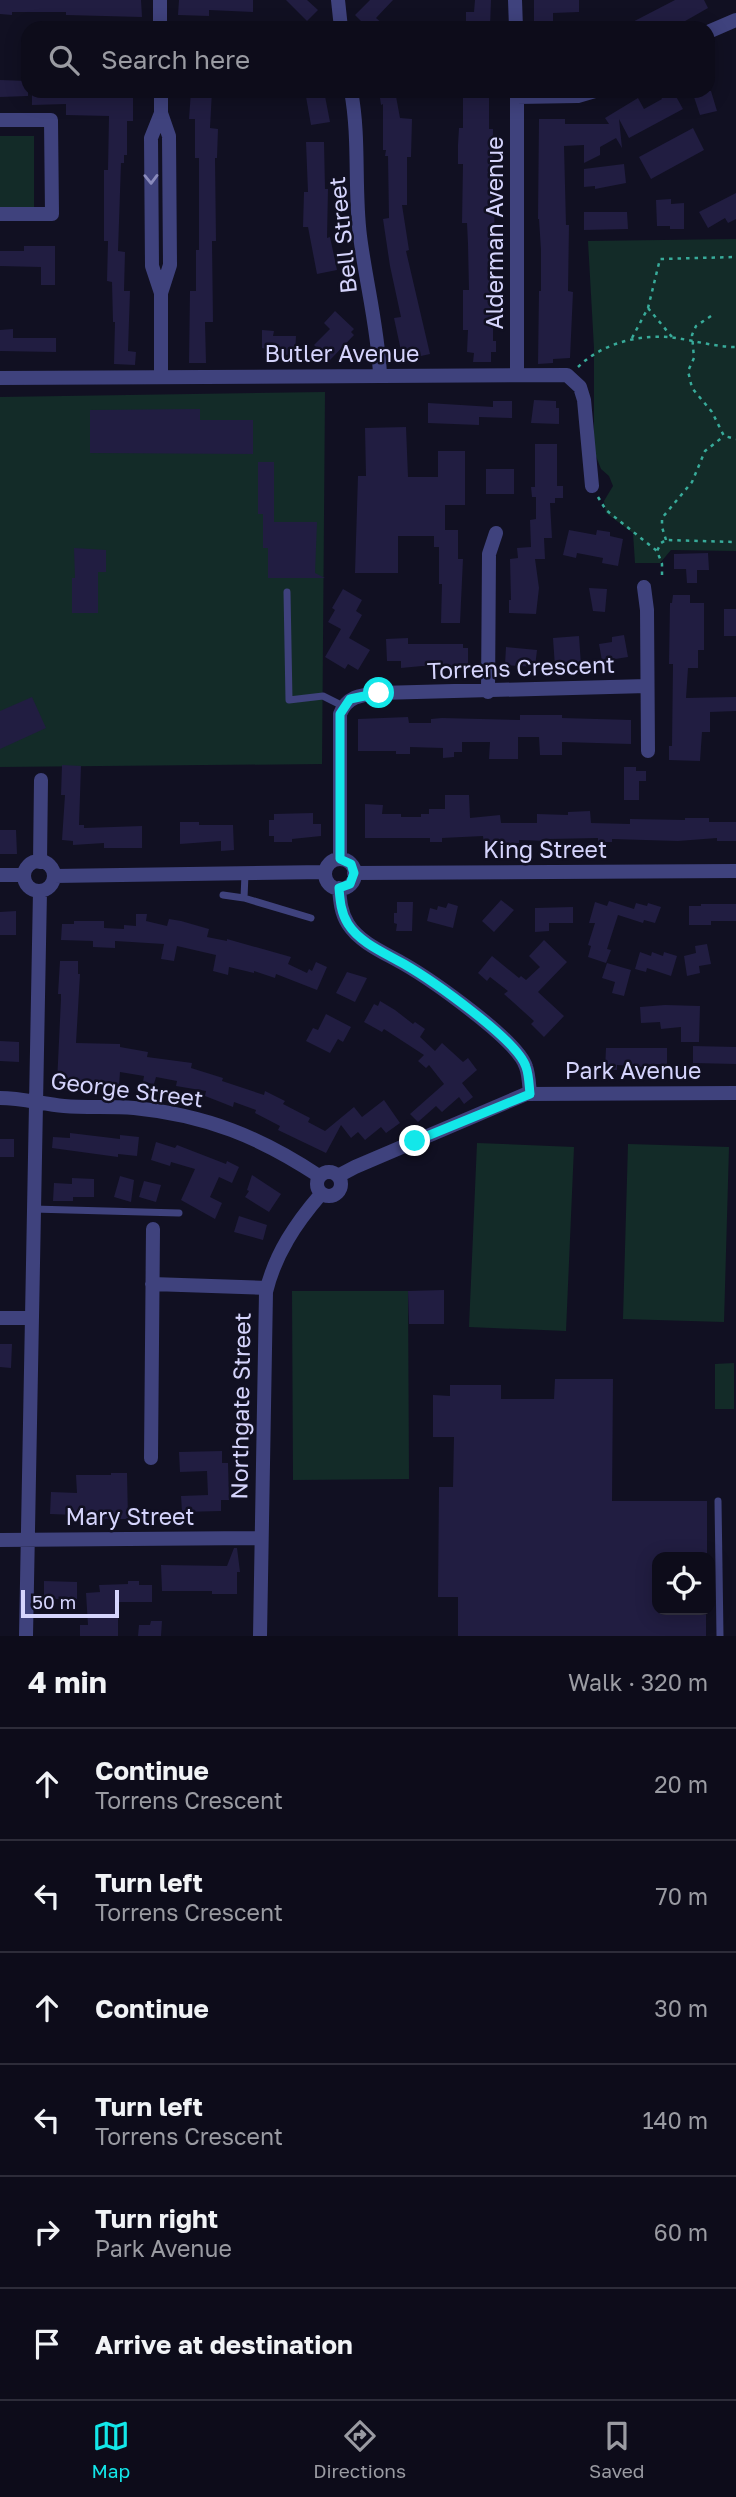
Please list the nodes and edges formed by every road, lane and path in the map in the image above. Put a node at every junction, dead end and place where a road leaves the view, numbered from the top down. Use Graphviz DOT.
graph roads {
  1 [pos="160,0"];
  2 [pos="338,0"];
  3 [pos="515,0"];
  4 [pos="736,20"];
  5 [pos="160,21"];
  6 [pos="340,21"];
  7 [pos="516,21"];
  8 [pos="715,29"];
  9 [pos="161,98"];
  10 [pos="352,98"];
  11 [pos="517,98"];
  12 [pos="0,120"];
  13 [pos="0,214"];
  14 [pos="736,257"];
  15 [pos="648,308"];
  16 [pos="711,316"];
  17 [pos="672,337"];
  18 [pos="632,338"];
  19 [pos="692,341"];
  20 [pos="736,347"];
  21 [pos="517,374"];
  22 [pos="380,375"];
  23 [pos="161,377"];
  24 [pos="0,378"];
  25 [pos="571,378"];
  26 [pos="724,436"];
  27 [pos="736,439"];
  28 [pos="592,486"];
  29 [pos="603,506"];
  30 [pos="496,533"];
  31 [pos="666,540"];
  32 [pos="736,542"];
  33 [pos="657,551"];
  34 [pos="662,575"];
  35 [pos="644,587"];
  36 [pos="287,592"];
  37 [pos="647,686"];
  38 [pos="488,692"];
  39 [pos="343,706"];
  40 [pos="648,751"];
  41 [pos="41,779"];
  42 [pos="340,859"];
  43 [pos="40,862"];
  44 [pos="736,871"];
  45 [pos="325,872"];
  46 [pos="354,873"];
  47 [pos="245,874"];
  48 [pos="24,875"];
  49 [pos="0,876"];
  50 [pos="54,876"];
  51 [pos="339,888"];
  52 [pos="40,891"];
  53 [pos="223,894"];
  54 [pos="244,898"];
  55 [pos="311,918"];
  56 [pos="736,1093"];
  57 [pos="530,1094"];
  58 [pos="0,1098"];
  59 [pos="36,1101"];
  60 [pos="319,1176"];
  61 [pos="338,1176"];
  62 [pos="321,1194"];
  63 [pos="33,1209"];
  64 [pos="179,1213"];
  65 [pos="153,1229"];
  66 [pos="152,1284"];
  67 [pos="267,1288"];
  68 [pos="0,1318"];
  69 [pos="31,1318"];
  70 [pos="151,1458"];
  71 [pos="718,1501"];
  72 [pos="260,1538"];
  73 [pos="0,1540"];
  74 [pos="27,1540"];
  75 [pos="26,1636"];
  76 [pos="260,1636"];
  77 [pos="720,1636"];
  1 -- 5 [label="street"];
  2 -- 6 [label="street"];
  3 -- 7 [label="street"];
  4 -- 8 [label="street"];
  9 -- 23 [label="street"];
  10 -- 22 [label="street, Bell Street"];
  11 -- 21 [label="street, Alderman Avenue"];
  12 -- 13 [label="street"];
  14 -- 15 [label="path"];
  15 -- 17 [label="path"];
  15 -- 18 [label="path"];
  16 -- 19 [label="path"];
  17 -- 18 [label="path"];
  17 -- 19 [label="path"];
  18 -- 25 [label="path"];
  19 -- 20 [label="path"];
  19 -- 26 [label="path"];
  21 -- 22 [label="street, Butler Avenue"];
  21 -- 25 [label="street, Butler Avenue"];
  22 -- 23 [label="street, Butler Avenue"];
  23 -- 24 [label="street, Butler Avenue"];
  25 -- 28 [label="street"];
  26 -- 27 [label="path"];
  26 -- 31 [label="path"];
  29 -- 33 [label="path"];
  30 -- 38 [label="street"];
  31 -- 32 [label="path"];
  31 -- 33 [label="path"];
  33 -- 34 [label="path"];
  35 -- 37 [label="street"];
  36 -- 39 [label="lane"];
  37 -- 38 [label="street, Torrens Crescent"];
  37 -- 40 [label="street"];
  38 -- 39 [label="street, Torrens Crescent"];
  39 -- 42 [label="street"];
  41 -- 43 [label="street"];
  42 -- 45 [label="street"];
  42 -- 46 [label="street"];
  43 -- 48 [label="street"];
  43 -- 50 [label="street"];
  44 -- 46 [label="street, King Street"];
  45 -- 47 [label="street"];
  45 -- 51 [label="street"];
  46 -- 51 [label="street"];
  47 -- 50 [label="street"];
  47 -- 54 [label="lane"];
  48 -- 49 [label="street"];
  48 -- 52 [label="street"];
  50 -- 52 [label="street"];
  51 -- 57 [label="street"];
  52 -- 59 [label="street"];
  53 -- 54 [label="lane"];
  54 -- 55 [label="lane"];
  56 -- 57 [label="street, Park Avenue"];
  57 -- 61 [label="street, Park Avenue"];
  58 -- 59 [label="street, George Street"];
  59 -- 60 [label="street, George Street"];
  59 -- 63 [label="street"];
  60 -- 61 [label="street"];
  60 -- 62 [label="street"];
  61 -- 62 [label="street"];
  62 -- 67 [label="street, Northgate Street"];
  63 -- 64 [label="lane"];
  63 -- 69 [label="street"];
  65 -- 66 [label="street"];
  66 -- 67 [label="street"];
  66 -- 70 [label="street"];
  67 -- 72 [label="street, Northgate Street"];
  68 -- 69 [label="street"];
  69 -- 74 [label="street"];
  71 -- 77 [label="lane"];
  72 -- 74 [label="street, Mary Street"];
  72 -- 76 [label="street, Northgate Street"];
  73 -- 74 [label="street, Mary Street"];
  74 -- 75 [label="street"];
}
